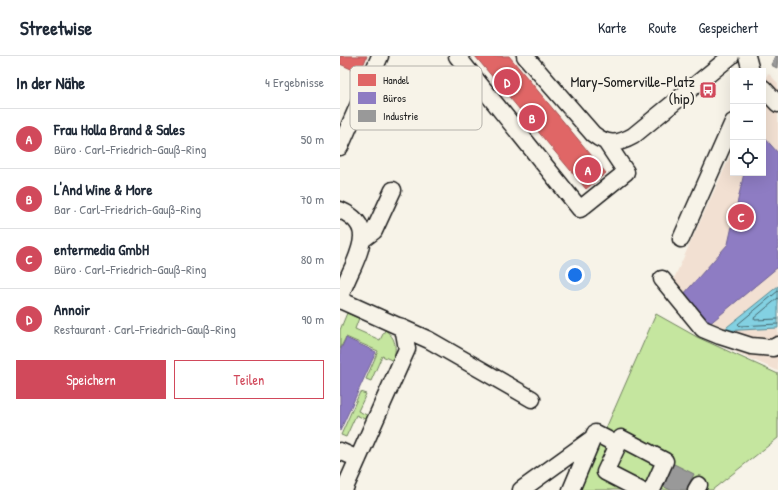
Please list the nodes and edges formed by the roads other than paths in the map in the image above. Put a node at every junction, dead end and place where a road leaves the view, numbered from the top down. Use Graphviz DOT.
graph roads {
  1 [pos="380,56"];
  2 [pos="457,56"];
  3 [pos="524,56"];
  4 [pos="731,56"];
  5 [pos="747,56"];
  6 [pos="376,66"];
  7 [pos="465,66"];
  8 [pos="750,68"];
  9 [pos="482,87"];
  10 [pos="766,91"];
  11 [pos="778,104"];
  12 [pos="350,124"];
  13 [pos="730,129"];
  14 [pos="606,142"];
  15 [pos="340,147"];
  16 [pos="393,190"];
  17 [pos="340,210"];
  18 [pos="680,239"];
  19 [pos="362,240"];
  20 [pos="662,279"];
  21 [pos="340,296"];
  22 [pos="340,300"];
  23 [pos="399,326"];
  24 [pos="778,345"];
  25 [pos="532,399"];
  26 [pos="593,438"];
  27 [pos="618,445"];
  28 [pos="340,451"];
  29 [pos="358,459"];
  30 [pos="344,490"];
  31 [pos="521,490"];
  32 [pos="571,490"];
  33 [pos="640,490"];
  34 [pos="652,490"];
  1 -- 6 [label="street"];
  2 -- 7 [label="street"];
  3 -- 14 [label="street"];
  4 -- 14 [label="street"];
  5 -- 8 [label="street"];
  9 -- 14 [label="street"];
  10 -- 11 [label="street"];
  12 -- 15 [label="street"];
  13 -- 18 [label="street"];
  16 -- 19 [label="street"];
  17 -- 19 [label="street"];
  19 -- 21 [label="street"];
  20 -- 24 [label="street"];
  22 -- 23 [label="street"];
  23 -- 25 [label="street"];
  23 -- 29 [label="street"];
  26 -- 27 [label="street"];
  26 -- 31 [label="street"];
  26 -- 32 [label="street"];
  27 -- 33 [label="street"];
  27 -- 34 [label="street"];
  28 -- 29 [label="street"];
  29 -- 30 [label="street"];
}
